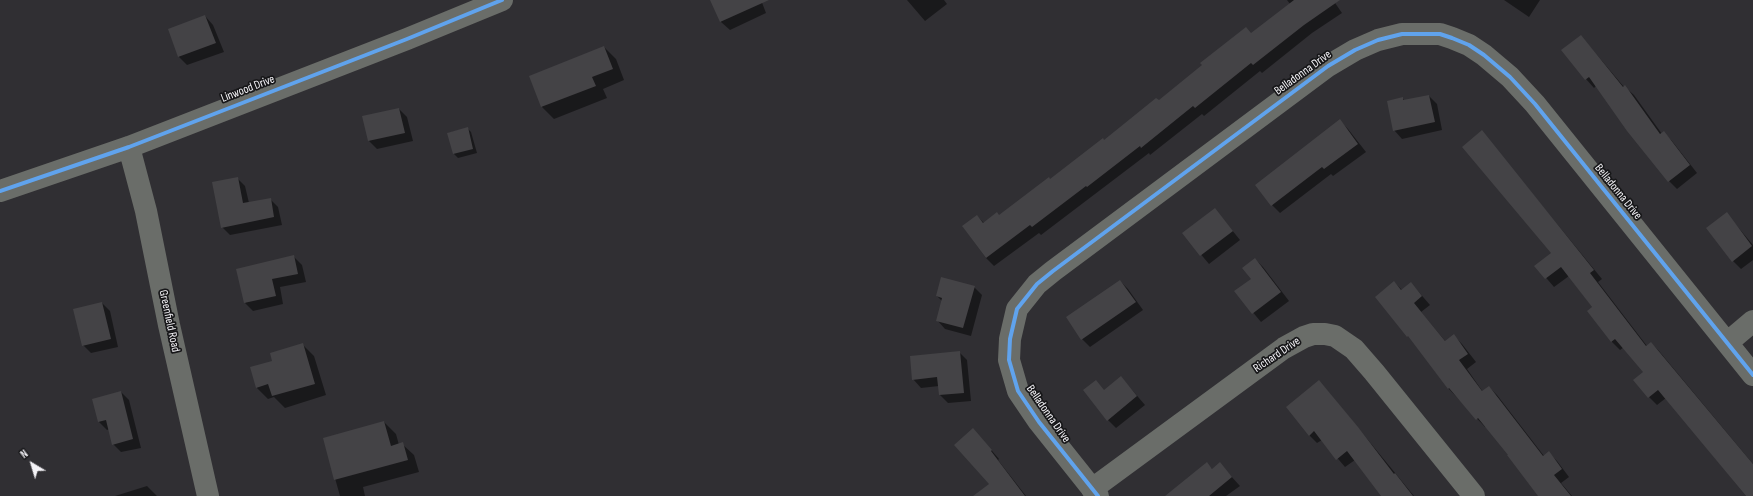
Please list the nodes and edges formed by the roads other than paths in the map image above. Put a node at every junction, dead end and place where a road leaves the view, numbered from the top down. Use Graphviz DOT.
graph roads {
  1 [pos="502,0"];
  2 [pos="129,147"];
  3 [pos="0,191"];
  4 [pos="1753,321"];
  5 [pos="1727,343"];
  6 [pos="1753,375"];
  7 [pos="1095,493"];
  8 [pos="208,496"];
  9 [pos="1474,496"];
  1 -- 2 [label="street, Linwood Drive"];
  2 -- 3 [label="street, Linwood Drive"];
  2 -- 8 [label="street, Greenfield Road"];
  4 -- 5 [label="street"];
  5 -- 6 [label="street, Belladonna Drive"];
  5 -- 7 [label="street, Belladonna Drive"];
  7 -- 9 [label="street, Richard Drive"];
}
